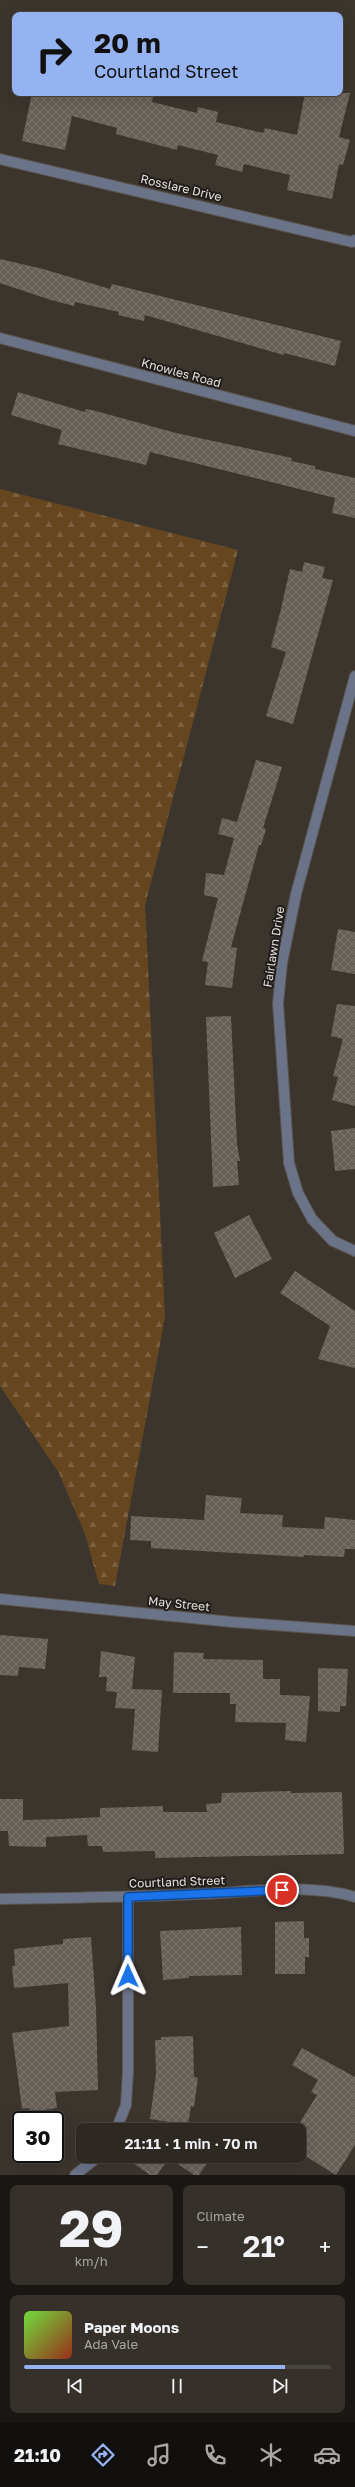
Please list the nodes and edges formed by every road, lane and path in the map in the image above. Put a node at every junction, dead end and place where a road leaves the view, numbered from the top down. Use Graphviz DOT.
graph roads {
  1 [pos="0,159"];
  2 [pos="355,240"];
  3 [pos="0,338"];
  4 [pos="355,431"];
  5 [pos="355,676"];
  6 [pos="355,1251"];
  7 [pos="0,1599"];
  8 [pos="355,1631"];
  9 [pos="128,1897"];
  10 [pos="355,1897"];
  11 [pos="0,1899"];
  12 [pos="119,2123"];
  13 [pos="90,2163"];
  14 [pos="75,2175"];
  1 -- 2 [label="street, Rosslare Drive"];
  3 -- 4 [label="street, Knowles Road"];
  5 -- 6 [label="street, Fairlawn Drive"];
  7 -- 8 [label="street, May Street"];
  9 -- 10 [label="street, Courtland Street"];
  9 -- 11 [label="street, Courtland Street"];
  9 -- 12 [label="street"];
  13 -- 14 [label="street"];
}
